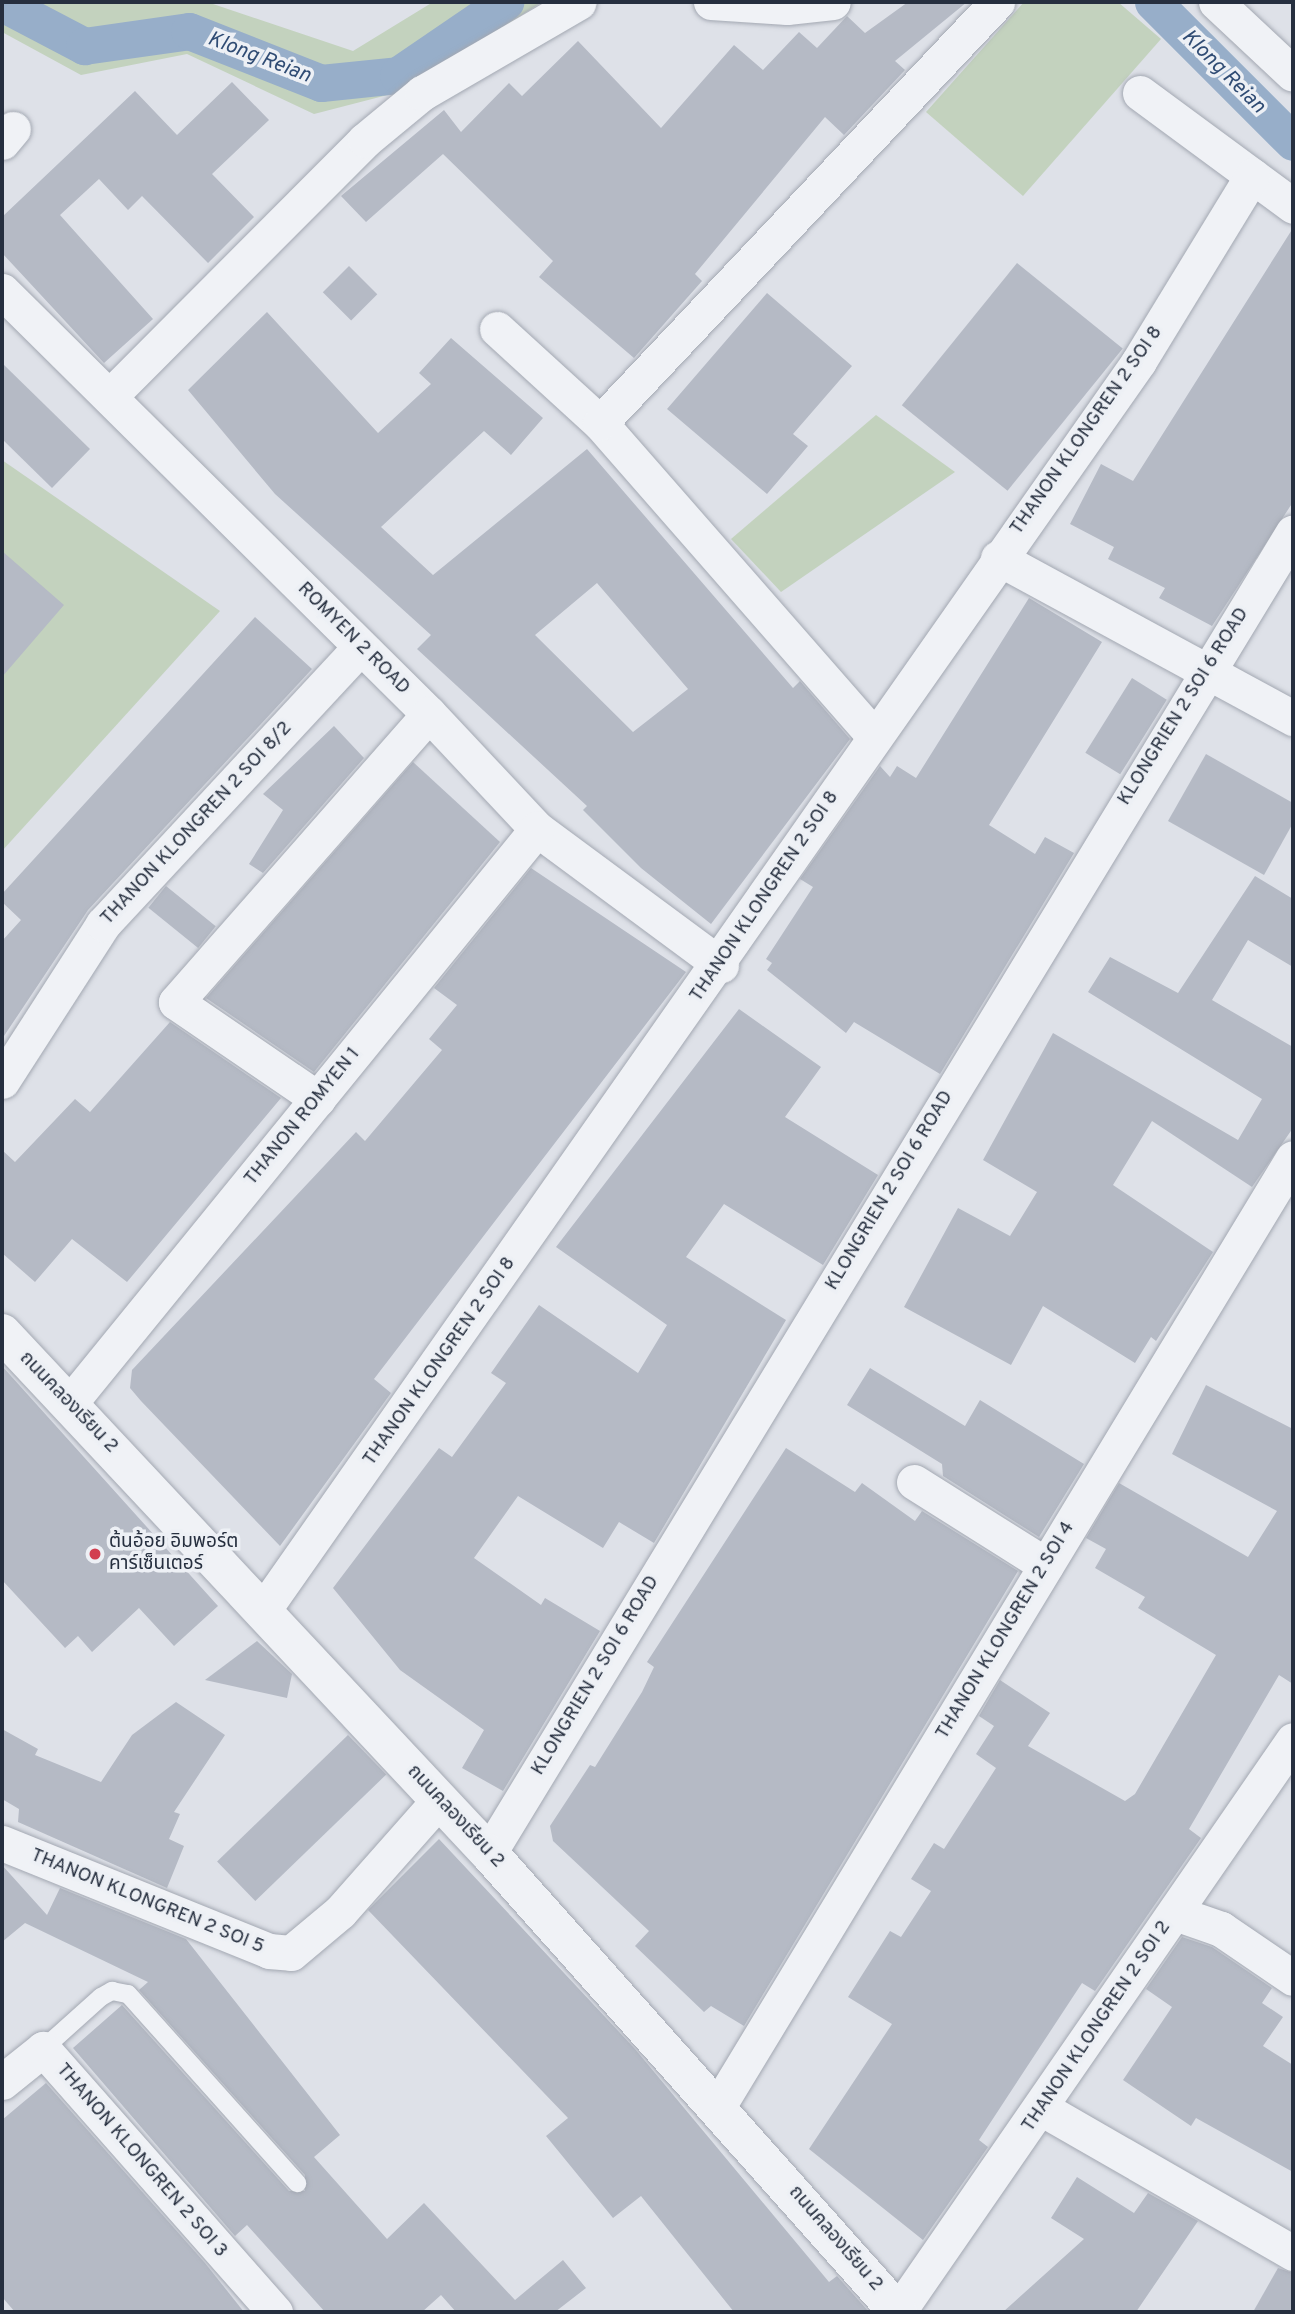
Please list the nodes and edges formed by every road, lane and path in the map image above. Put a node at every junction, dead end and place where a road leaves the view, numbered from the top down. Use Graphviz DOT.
graph roads {
  1 [pos="579,2"];
  2 [pos="711,2"];
  3 [pos="833,2"];
  4 [pos="997,2"];
  5 [pos="1216,2"];
  6 [pos="1293,74"];
  7 [pos="1140,93"];
  8 [pos="1252,176"];
  9 [pos="1293,206"];
  10 [pos="2,291"];
  11 [pos="497,329"];
  12 [pos="110,396"];
  13 [pos="600,423"];
  14 [pos="1293,532"];
  15 [pos="998,558"];
  16 [pos="360,647"];
  17 [pos="1206,669"];
  18 [pos="429,714"];
  19 [pos="1293,718"];
  20 [pos="874,736"];
  21 [pos="537,829"];
  22 [pos="721,965"];
  23 [pos="2,1081"];
  24 [pos="318,1099"];
  25 [pos="1293,1158"];
  26 [pos="2,1333"];
  27 [pos="69,1404"];
  28 [pos="914,1482"];
  29 [pos="1046,1565"];
  30 [pos="264,1609"];
  31 [pos="1293,1740"];
  32 [pos="439,1800"];
  33 [pos="2,1843"];
  34 [pos="489,1853"];
  35 [pos="1175,1913"];
  36 [pos="1293,1978"];
  37 [pos="43,2049"];
  38 [pos="2,2082"];
  39 [pos="719,2105"];
  40 [pos="1041,2108"];
  41 [pos="298,2183"];
  42 [pos="1293,2253"];
  43 [pos="275,2312"];
  44 [pos="898,2312"];
  1 -- 12 [label="street"];
  2 -- 3 [label="street"];
  4 -- 13 [label="street"];
  5 -- 6 [label="street"];
  7 -- 8 [label="street"];
  8 -- 9 [label="street"];
  8 -- 15 [label="street, THANON KLONGREN 2 SOI 8"];
  10 -- 12 [label="street, ROMYEN 2 ROAD"];
  11 -- 13 [label="street"];
  12 -- 16 [label="street, ROMYEN 2 ROAD"];
  13 -- 20 [label="street"];
  14 -- 17 [label="street, KLONGRIEN 2 SOI 6 ROAD"];
  15 -- 17 [label="street"];
  15 -- 20 [label="street, THANON KLONGREN 2 SOI 8"];
  16 -- 18 [label="street, ROMYEN 2 ROAD"];
  16 -- 23 [label="street, THANON KLONGREN 2 SOI 8/2"];
  17 -- 19 [label="street"];
  17 -- 34 [label="street, KLONGRIEN 2 SOI 6 ROAD"];
  18 -- 21 [label="street, ROMYEN 2 ROAD"];
  18 -- 24 [label="street"];
  20 -- 22 [label="street, THANON KLONGREN 2 SOI 8"];
  21 -- 22 [label="street, ROMYEN 2 ROAD"];
  21 -- 24 [label="street, THANON ROMYEN 1"];
  22 -- 30 [label="street, THANON KLONGREN 2 SOI 8"];
  24 -- 27 [label="street, THANON ROMYEN 1"];
  25 -- 29 [label="street, THANON KLONGREN 2 SOI 4"];
  26 -- 27 [label="street, ถนนคลองเรียน 2"];
  27 -- 30 [label="street, ถนนคลองเรียน 2"];
  28 -- 29 [label="street"];
  29 -- 39 [label="street, THANON KLONGREN 2 SOI 4"];
  30 -- 32 [label="street, ถนนคลองเรียน 2"];
  31 -- 35 [label="street, THANON KLONGREN 2 SOI 2"];
  32 -- 33 [label="street, THANON KLONGREN 2 SOI 5"];
  32 -- 34 [label="street, ถนนคลองเรียน 2"];
  34 -- 39 [label="street, ถนนคลองเรียน 2"];
  35 -- 36 [label="street"];
  35 -- 40 [label="street, THANON KLONGREN 2 SOI 2"];
  37 -- 38 [label="street, THANON KLONGREN 2 SOI 3"];
  37 -- 41 [label="lane"];
  37 -- 43 [label="street, THANON KLONGREN 2 SOI 3"];
  39 -- 44 [label="street, ถนนคลองเรียน 2"];
  40 -- 42 [label="street"];
  40 -- 44 [label="street, THANON KLONGREN 2 SOI 2"];
}
